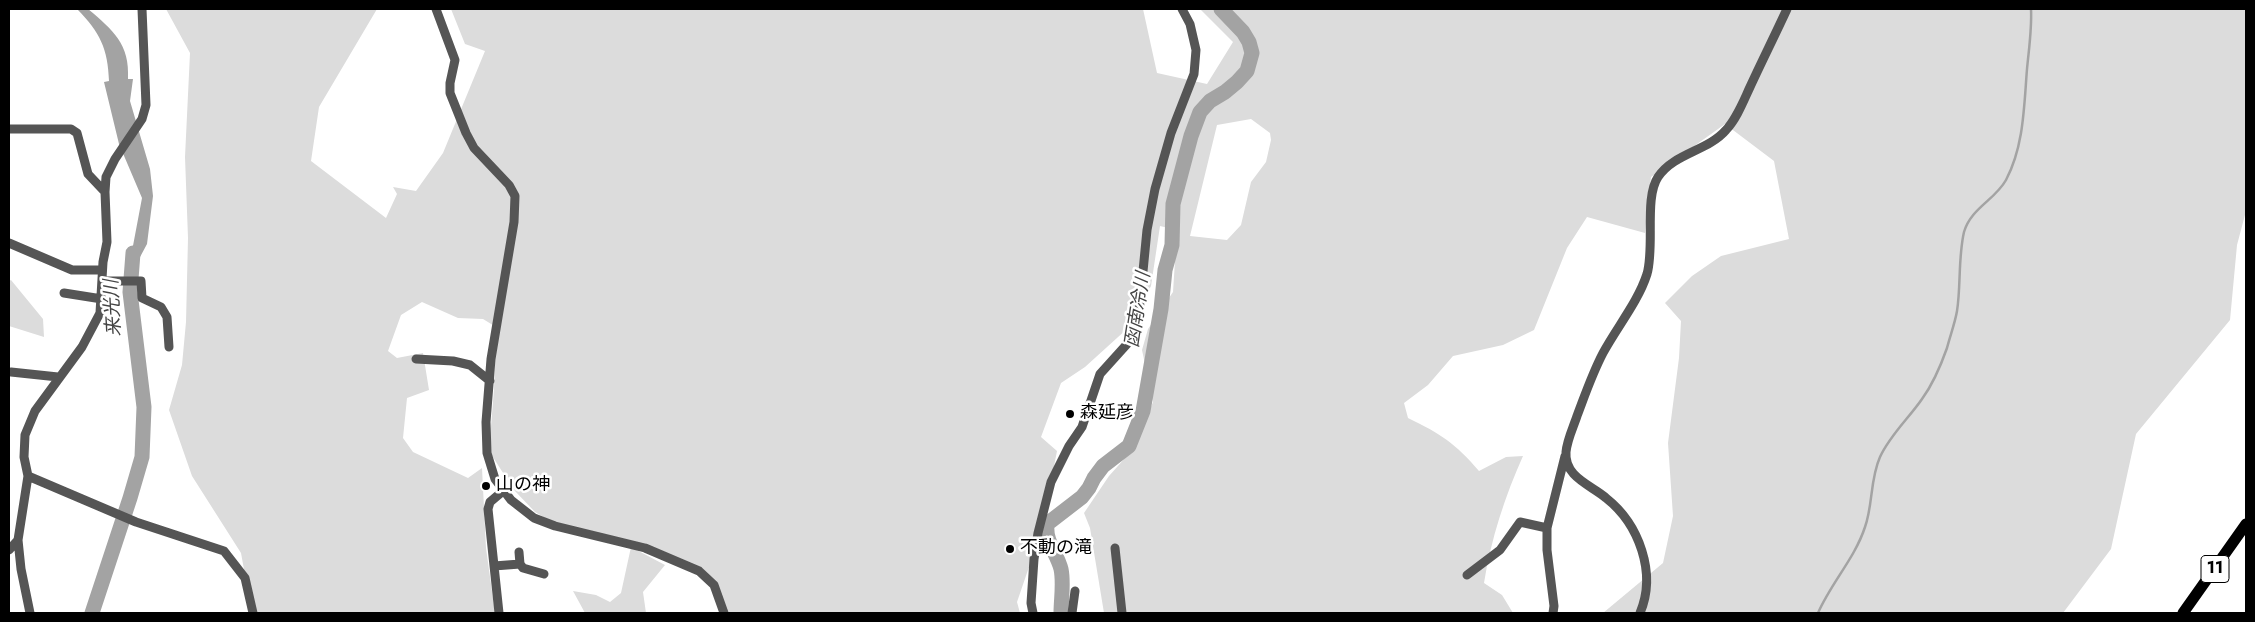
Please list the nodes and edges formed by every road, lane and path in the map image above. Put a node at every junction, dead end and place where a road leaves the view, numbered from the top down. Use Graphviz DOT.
graph roads {
  1 [pos="142,9"];
  2 [pos="436,9"];
  3 [pos="1182,9"];
  4 [pos="1787,9"];
  5 [pos="9,129"];
  6 [pos="104,192"];
  7 [pos="9,243"];
  8 [pos="102,270"];
  9 [pos="102,281"];
  10 [pos="64,293"];
  11 [pos="102,299"];
  12 [pos="169,347"];
  13 [pos="416,359"];
  14 [pos="11,372"];
  15 [pos="58,377"];
  16 [pos="490,381"];
  17 [pos="1566,453"];
  18 [pos="28,476"];
  19 [pos="503,491"];
  20 [pos="2246,524"];
  21 [pos="1547,528"];
  22 [pos="18,540"];
  23 [pos="1115,548"];
  24 [pos="9,550"];
  25 [pos="519,552"];
  26 [pos="520,564"];
  27 [pos="494,566"];
  28 [pos="544,574"];
  29 [pos="1467,575"];
  30 [pos="1075,591"];
  31 [pos="30,613"];
  32 [pos="253,613"];
  33 [pos="499,613"];
  34 [pos="724,613"];
  35 [pos="1033,613"];
  36 [pos="1072,613"];
  37 [pos="1122,613"];
  38 [pos="1553,613"];
  39 [pos="1640,613"];
  40 [pos="2183,613"];
  1 -- 6 [label="street"];
  2 -- 16 [label="street"];
  3 -- 35 [label="street"];
  4 -- 17 [label="street"];
  5 -- 6 [label="street"];
  6 -- 8 [label="street"];
  7 -- 8 [label="street"];
  8 -- 9 [label="street"];
  9 -- 11 [label="street"];
  9 -- 12 [label="street"];
  10 -- 11 [label="street"];
  11 -- 15 [label="street"];
  13 -- 16 [label="street"];
  14 -- 15 [label="street"];
  15 -- 18 [label="street"];
  16 -- 19 [label="street"];
  17 -- 21 [label="street"];
  17 -- 39 [label="street"];
  18 -- 22 [label="street"];
  18 -- 32 [label="street"];
  19 -- 27 [label="street"];
  19 -- 34 [label="street"];
  20 -- 40 [label="main road, 11"];
  21 -- 29 [label="street"];
  21 -- 38 [label="street"];
  22 -- 24 [label="street"];
  22 -- 31 [label="street"];
  23 -- 37 [label="street"];
  25 -- 26 [label="street"];
  26 -- 27 [label="street"];
  26 -- 28 [label="street"];
  27 -- 33 [label="street"];
  30 -- 36 [label="street"];
}
